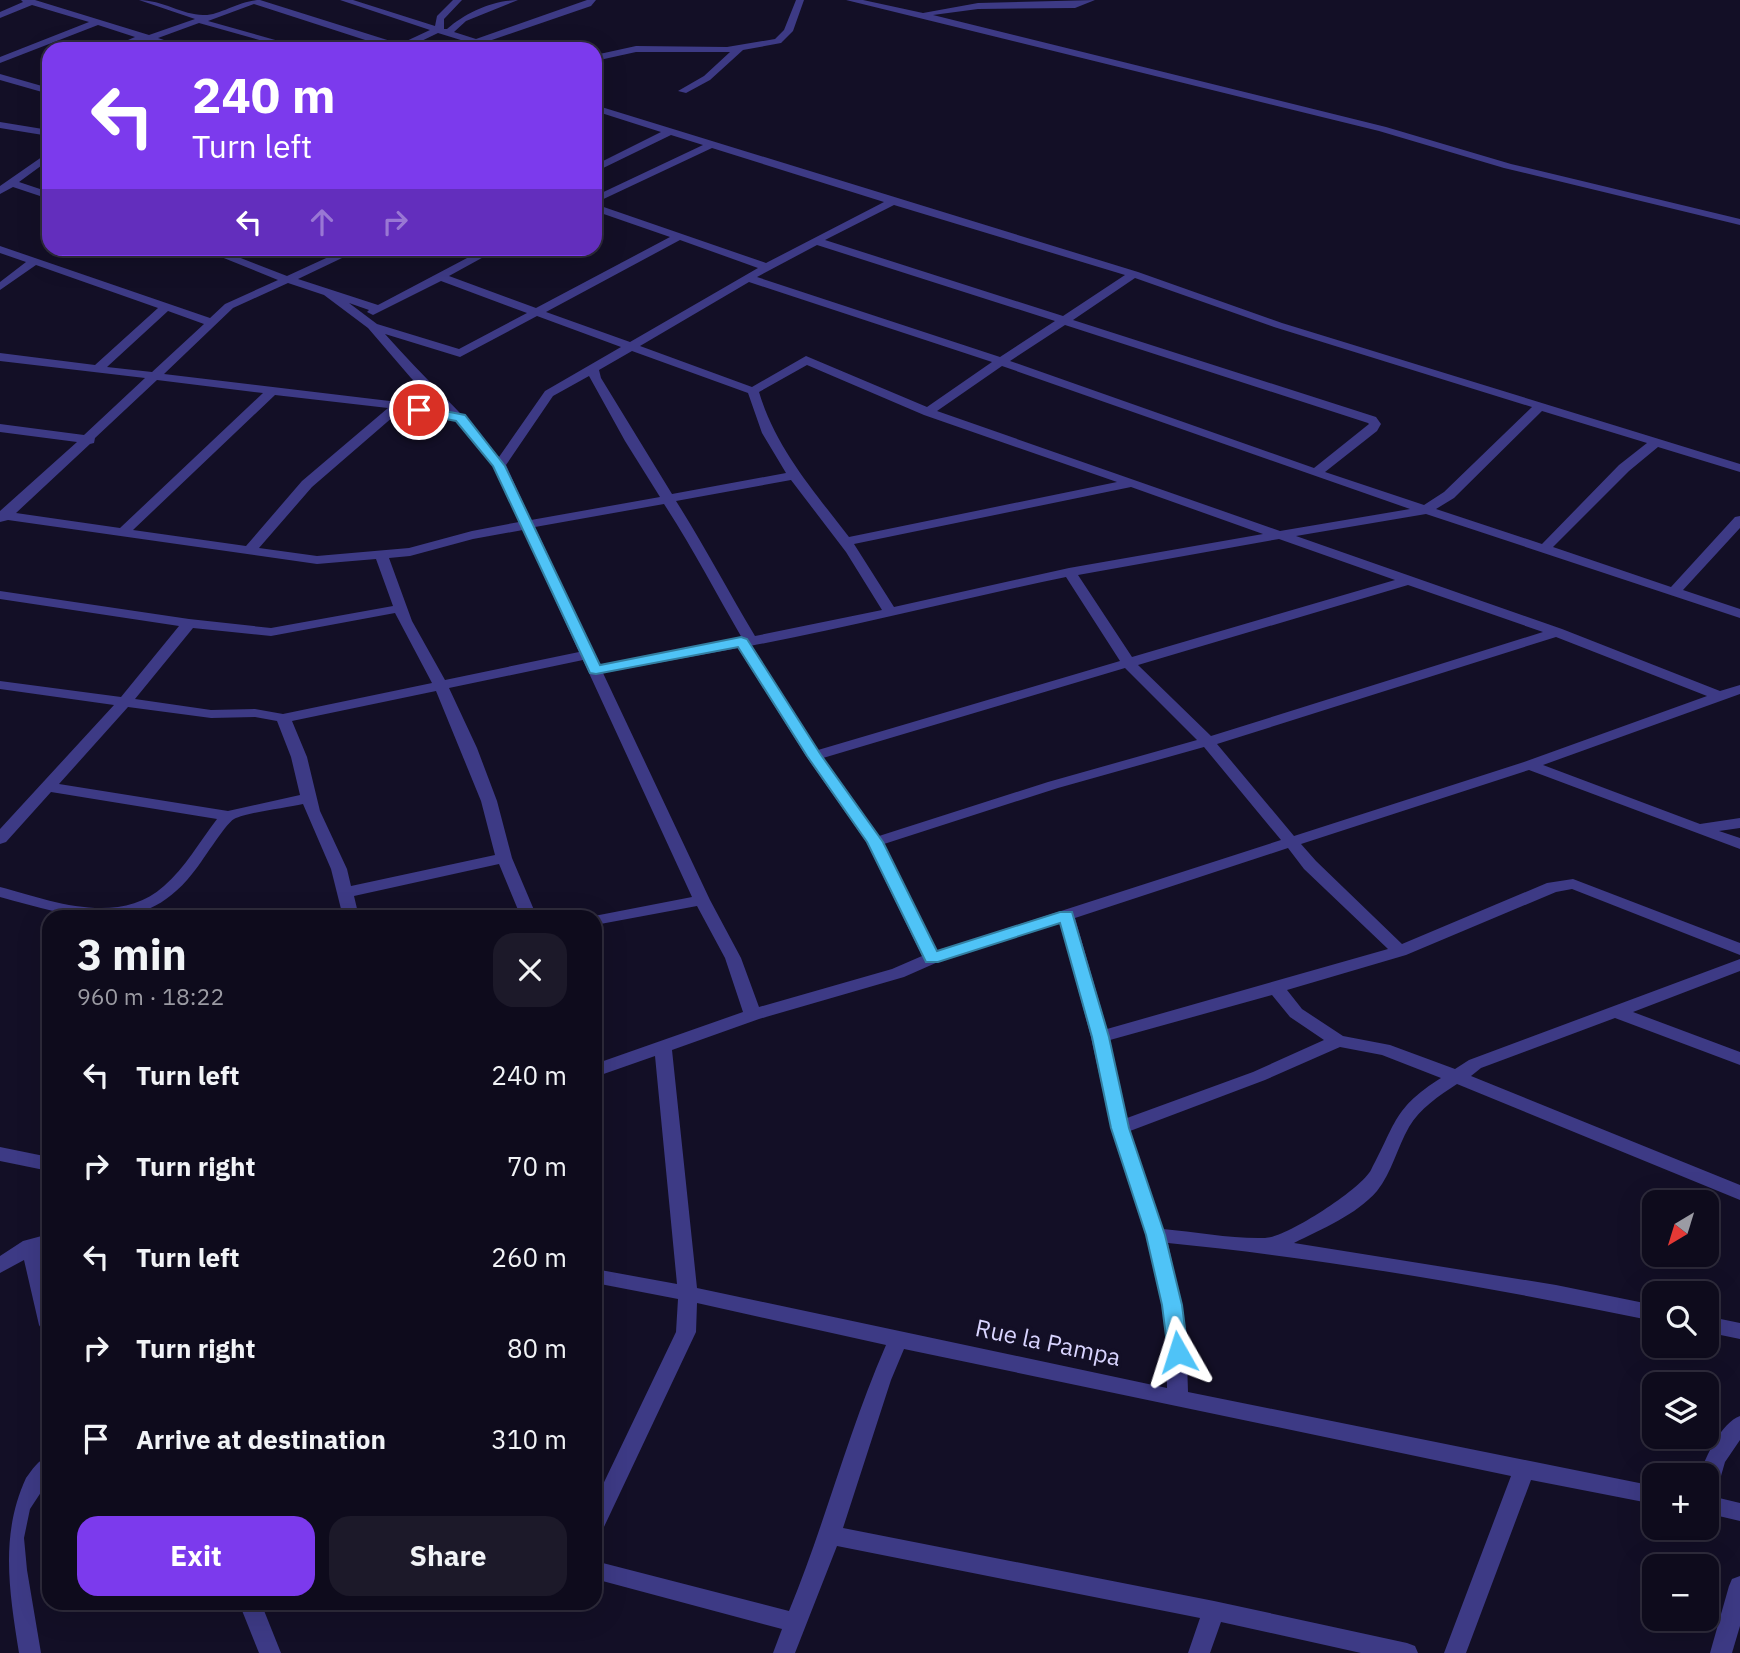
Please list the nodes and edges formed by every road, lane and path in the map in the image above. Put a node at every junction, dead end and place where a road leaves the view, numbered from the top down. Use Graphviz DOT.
graph roads {
  1 [pos="143,0"];
  2 [pos="252,0"];
  3 [pos="344,0"];
  4 [pos="458,0"];
  5 [pos="514,0"];
  6 [pos="592,0"];
  7 [pos="800,0"];
  8 [pos="850,0"];
  9 [pos="1091,0"];
  10 [pos="29,1"];
  11 [pos="978,6"];
  12 [pos="918,14"];
  13 [pos="0,15"];
  14 [pos="203,20"];
  15 [pos="98,22"];
  16 [pos="960,25"];
  17 [pos="443,31"];
  18 [pos="148,37"];
  19 [pos="46,42"];
  20 [pos="133,42"];
  21 [pos="163,42"];
  22 [pos="278,42"];
  23 [pos="381,42"];
  24 [pos="418,42"];
  25 [pos="477,42"];
  26 [pos="42,44"];
  27 [pos="740,48"];
  28 [pos="602,56"];
  29 [pos="0,60"];
  30 [pos="0,77"];
  31 [pos="42,89"];
  32 [pos="684,91"];
  33 [pos="602,110"];
  34 [pos="609,112"];
  35 [pos="602,115"];
  36 [pos="0,125"];
  37 [pos="671,131"];
  38 [pos="42,132"];
  39 [pos="711,145"];
  40 [pos="42,160"];
  41 [pos="602,166"];
  42 [pos="12,183"];
  43 [pos="0,191"];
  44 [pos="42,194"];
  45 [pos="602,198"];
  46 [pos="894,201"];
  47 [pos="602,210"];
  48 [pos="1740,222"];
  49 [pos="678,237"];
  50 [pos="817,241"];
  51 [pos="0,249"];
  52 [pos="225,256"];
  53 [pos="341,256"];
  54 [pos="481,256"];
  55 [pos="34,261"];
  56 [pos="766,267"];
  57 [pos="1134,274"];
  58 [pos="443,278"];
  59 [pos="748,278"];
  60 [pos="289,280"];
  61 [pos="0,287"];
  62 [pos="327,292"];
  63 [pos="166,308"];
  64 [pos="379,309"];
  65 [pos="534,312"];
  66 [pos="362,317"];
  67 [pos="210,322"];
  68 [pos="1064,322"];
  69 [pos="372,326"];
  70 [pos="634,346"];
  71 [pos="0,357"];
  72 [pos="996,362"];
  73 [pos="99,368"];
  74 [pos="593,370"];
  75 [pos="154,375"];
  76 [pos="753,391"];
  77 [pos="271,392"];
  78 [pos="398,406"];
  79 [pos="1540,406"];
  80 [pos="928,412"];
  81 [pos="461,418"];
  82 [pos="0,428"];
  83 [pos="90,440"];
  84 [pos="1657,441"];
  85 [pos="499,466"];
  86 [pos="1740,468"];
  87 [pos="1316,473"];
  88 [pos="793,476"];
  89 [pos="1134,482"];
  90 [pos="667,498"];
  91 [pos="1425,510"];
  92 [pos="2,517"];
  93 [pos="1740,520"];
  94 [pos="527,526"];
  95 [pos="122,532"];
  96 [pos="1280,536"];
  97 [pos="845,542"];
  98 [pos="1544,550"];
  99 [pos="250,551"];
  100 [pos="382,556"];
  101 [pos="1069,572"];
  102 [pos="1409,580"];
  103 [pos="1673,593"];
  104 [pos="0,595"];
  105 [pos="402,608"];
  106 [pos="890,612"];
  107 [pos="1740,614"];
  108 [pos="189,623"];
  109 [pos="1557,632"];
  110 [pos="746,641"];
  111 [pos="586,655"];
  112 [pos="1130,664"];
  113 [pos="596,670"];
  114 [pos="440,684"];
  115 [pos="0,685"];
  116 [pos="1740,689"];
  117 [pos="1720,696"];
  118 [pos="124,703"];
  119 [pos="283,718"];
  120 [pos="1206,741"];
  121 [pos="814,756"];
  122 [pos="1529,765"];
  123 [pos="49,787"];
  124 [pos="308,798"];
  125 [pos="228,816"];
  126 [pos="1740,823"];
  127 [pos="1696,829"];
  128 [pos="0,839"];
  129 [pos="875,842"];
  130 [pos="1290,842"];
  131 [pos="1740,844"];
  132 [pos="504,858"];
  133 [pos="0,892"];
  134 [pos="345,893"];
  135 [pos="702,900"];
  136 [pos="76,910"];
  137 [pos="130,910"];
  138 [pos="349,910"];
  139 [pos="526,910"];
  140 [pos="1066,916"];
  141 [pos="602,919"];
  142 [pos="1740,949"];
  143 [pos="1400,951"];
  144 [pos="932,958"];
  145 [pos="1740,965"];
  146 [pos="1276,988"];
  147 [pos="1614,1011"];
  148 [pos="754,1015"];
  149 [pos="1100,1037"];
  150 [pos="1338,1041"];
  151 [pos="663,1048"];
  152 [pos="1740,1059"];
  153 [pos="602,1069"];
  154 [pos="1458,1077"];
  155 [pos="1120,1128"];
  156 [pos="0,1154"];
  157 [pos="42,1163"];
  158 [pos="1740,1193"];
  159 [pos="1156,1235"];
  160 [pos="40,1243"];
  161 [pos="1270,1245"];
  162 [pos="42,1261"];
  163 [pos="0,1266"];
  164 [pos="602,1277"];
  165 [pos="688,1292"];
  166 [pos="1642,1311"];
  167 [pos="1719,1327"];
  168 [pos="1740,1331"];
  169 [pos="898,1340"];
  170 [pos="1178,1398"];
  171 [pos="1740,1424"];
  172 [pos="1715,1463"];
  173 [pos="1524,1471"];
  174 [pos="42,1475"];
  175 [pos="1642,1492"];
  176 [pos="1719,1507"];
  177 [pos="602,1508"];
  178 [pos="1740,1512"];
  179 [pos="829,1535"];
  180 [pos="602,1572"];
  181 [pos="1740,1586"];
  182 [pos="253,1610"];
  183 [pos="1214,1611"];
  184 [pos="796,1623"];
  185 [pos="30,1653"];
  186 [pos="270,1653"];
  187 [pos="784,1653"];
  188 [pos="1199,1653"];
  189 [pos="1407,1653"];
  190 [pos="1455,1653"];
  191 [pos="1721,1653"];
  1 -- 14 [label="street"];
  2 -- 14 [label="street"];
  2 -- 23 [label="street"];
  3 -- 17 [label="street"];
  4 -- 17 [label="street"];
  5 -- 17 [label="street"];
  6 -- 25 [label="street"];
  7 -- 27 [label="street"];
  8 -- 12 [label="street"];
  9 -- 11 [label="street"];
  10 -- 13 [label="street"];
  10 -- 15 [label="street"];
  11 -- 12 [label="street"];
  11 -- 16 [label="street"];
  12 -- 16 [label="street"];
  14 -- 18 [label="street"];
  14 -- 22 [label="street"];
  15 -- 18 [label="street"];
  15 -- 19 [label="street"];
  16 -- 48 [label="street"];
  17 -- 24 [label="street"];
  17 -- 25 [label="street"];
  18 -- 20 [label="street"];
  18 -- 21 [label="street"];
  26 -- 29 [label="street"];
  27 -- 28 [label="street"];
  27 -- 32 [label="street"];
  30 -- 31 [label="street"];
  33 -- 34 [label="street"];
  34 -- 35 [label="street"];
  34 -- 37 [label="street"];
  36 -- 38 [label="street"];
  37 -- 39 [label="street"];
  37 -- 41 [label="street"];
  39 -- 45 [label="street"];
  39 -- 46 [label="street"];
  40 -- 42 [label="street"];
  42 -- 43 [label="street"];
  42 -- 44 [label="street"];
  46 -- 50 [label="street"];
  46 -- 57 [label="street"];
  47 -- 49 [label="street"];
  49 -- 56 [label="street"];
  49 -- 65 [label="street"];
  50 -- 56 [label="street"];
  50 -- 68 [label="street"];
  51 -- 55 [label="street"];
  52 -- 60 [label="street"];
  53 -- 60 [label="street"];
  54 -- 58 [label="street"];
  55 -- 61 [label="street"];
  55 -- 63 [label="street"];
  56 -- 59 [label="street"];
  57 -- 68 [label="street"];
  57 -- 79 [label="street"];
  58 -- 64 [label="street"];
  58 -- 65 [label="street"];
  59 -- 70 [label="street"];
  59 -- 72 [label="street"];
  60 -- 62 [label="street"];
  60 -- 67 [label="street"];
  62 -- 64 [label="street"];
  62 -- 66 [label="street"];
  63 -- 67 [label="street"];
  63 -- 73 [label="street"];
  64 -- 66 [label="street"];
  65 -- 69 [label="street"];
  65 -- 70 [label="street"];
  66 -- 69 [label="street"];
  67 -- 75 [label="street"];
  68 -- 72 [label="street"];
  68 -- 87 [label="street"];
  69 -- 81 [label="street"];
  70 -- 74 [label="street"];
  70 -- 76 [label="street"];
  71 -- 73 [label="street"];
  72 -- 80 [label="street"];
  72 -- 87 [label="street"];
  73 -- 75 [label="street"];
  74 -- 85 [label="street"];
  74 -- 90 [label="street"];
  75 -- 77 [label="street"];
  75 -- 83 [label="street"];
  76 -- 80 [label="street"];
  76 -- 88 [label="street"];
  77 -- 78 [label="street"];
  77 -- 95 [label="street"];
  78 -- 81 [label="street"];
  78 -- 99 [label="street"];
  79 -- 84 [label="street"];
  79 -- 91 [label="street"];
  80 -- 89 [label="street"];
  81 -- 85 [label="street"];
  82 -- 83 [label="street"];
  83 -- 92 [label="street"];
  84 -- 86 [label="street"];
  84 -- 98 [label="street"];
  85 -- 94 [label="street"];
  87 -- 91 [label="street"];
  88 -- 90 [label="street"];
  88 -- 97 [label="street"];
  89 -- 96 [label="street"];
  89 -- 97 [label="street"];
  90 -- 94 [label="street"];
  90 -- 110 [label="street"];
  91 -- 96 [label="street"];
  91 -- 98 [label="street"];
  92 -- 95 [label="street"];
  93 -- 103 [label="street"];
  94 -- 100 [label="street"];
  94 -- 111 [label="street"];
  95 -- 99 [label="street"];
  96 -- 101 [label="street"];
  96 -- 102 [label="street"];
  97 -- 106 [label="street"];
  98 -- 103 [label="street"];
  99 -- 100 [label="street"];
  100 -- 105 [label="street"];
  101 -- 106 [label="street"];
  101 -- 112 [label="street"];
  102 -- 109 [label="street"];
  102 -- 112 [label="street"];
  103 -- 107 [label="street"];
  104 -- 108 [label="street"];
  105 -- 108 [label="street"];
  105 -- 114 [label="street"];
  106 -- 110 [label="street"];
  108 -- 118 [label="street"];
  109 -- 117 [label="street"];
  109 -- 120 [label="street"];
  110 -- 113 [label="street"];
  110 -- 121 [label="street"];
  111 -- 113 [label="street"];
  111 -- 114 [label="street"];
  112 -- 120 [label="street"];
  112 -- 121 [label="street"];
  113 -- 135 [label="street"];
  114 -- 119 [label="street"];
  114 -- 132 [label="street"];
  115 -- 118 [label="street"];
  116 -- 117 [label="street"];
  117 -- 122 [label="street"];
  118 -- 119 [label="street"];
  118 -- 123 [label="street"];
  119 -- 124 [label="street"];
  120 -- 129 [label="street"];
  120 -- 130 [label="street"];
  121 -- 129 [label="street"];
  122 -- 127 [label="street"];
  122 -- 130 [label="street"];
  123 -- 125 [label="street"];
  123 -- 128 [label="street"];
  124 -- 125 [label="street"];
  124 -- 134 [label="street"];
  125 -- 137 [label="street"];
  126 -- 127 [label="street"];
  127 -- 131 [label="street"];
  129 -- 144 [label="street"];
  130 -- 140 [label="street"];
  130 -- 143 [label="street"];
  132 -- 134 [label="street"];
  132 -- 139 [label="street"];
  133 -- 136 [label="street"];
  134 -- 138 [label="street"];
  135 -- 141 [label="street"];
  135 -- 148 [label="street"];
  140 -- 144 [label="street"];
  140 -- 149 [label="street"];
  142 -- 143 [label="street"];
  143 -- 146 [label="street"];
  144 -- 148 [label="street"];
  145 -- 147 [label="street"];
  146 -- 149 [label="street"];
  146 -- 150 [label="street"];
  147 -- 152 [label="street"];
  147 -- 154 [label="street"];
  148 -- 151 [label="street"];
  149 -- 155 [label="street"];
  150 -- 154 [label="street"];
  150 -- 155 [label="street"];
  151 -- 153 [label="street"];
  151 -- 165 [label="street"];
  154 -- 158 [label="street"];
  154 -- 161 [label="street"];
  155 -- 159 [label="street"];
  156 -- 157 [label="street"];
  159 -- 161 [label="street"];
  159 -- 170 [label="street"];
  160 -- 162 [label="street"];
  160 -- 163 [label="street"];
  161 -- 166 [label="street"];
  164 -- 165 [label="street, Rue la Pampa"];
  165 -- 169 [label="street, Rue la Pampa"];
  165 -- 177 [label="street"];
  167 -- 168 [label="street"];
  169 -- 170 [label="street, Rue la Pampa"];
  169 -- 179 [label="street"];
  170 -- 173 [label="street, Rue la Pampa"];
  171 -- 172 [label="street"];
  173 -- 175 [label="street, Rue la Pampa"];
  173 -- 190 [label="street"];
  174 -- 185 [label="street"];
  176 -- 178 [label="street"];
  179 -- 183 [label="street"];
  179 -- 184 [label="street"];
  180 -- 184 [label="street"];
  181 -- 191 [label="street"];
  182 -- 186 [label="street"];
  183 -- 188 [label="street"];
  183 -- 189 [label="street"];
  184 -- 187 [label="street"];
}
